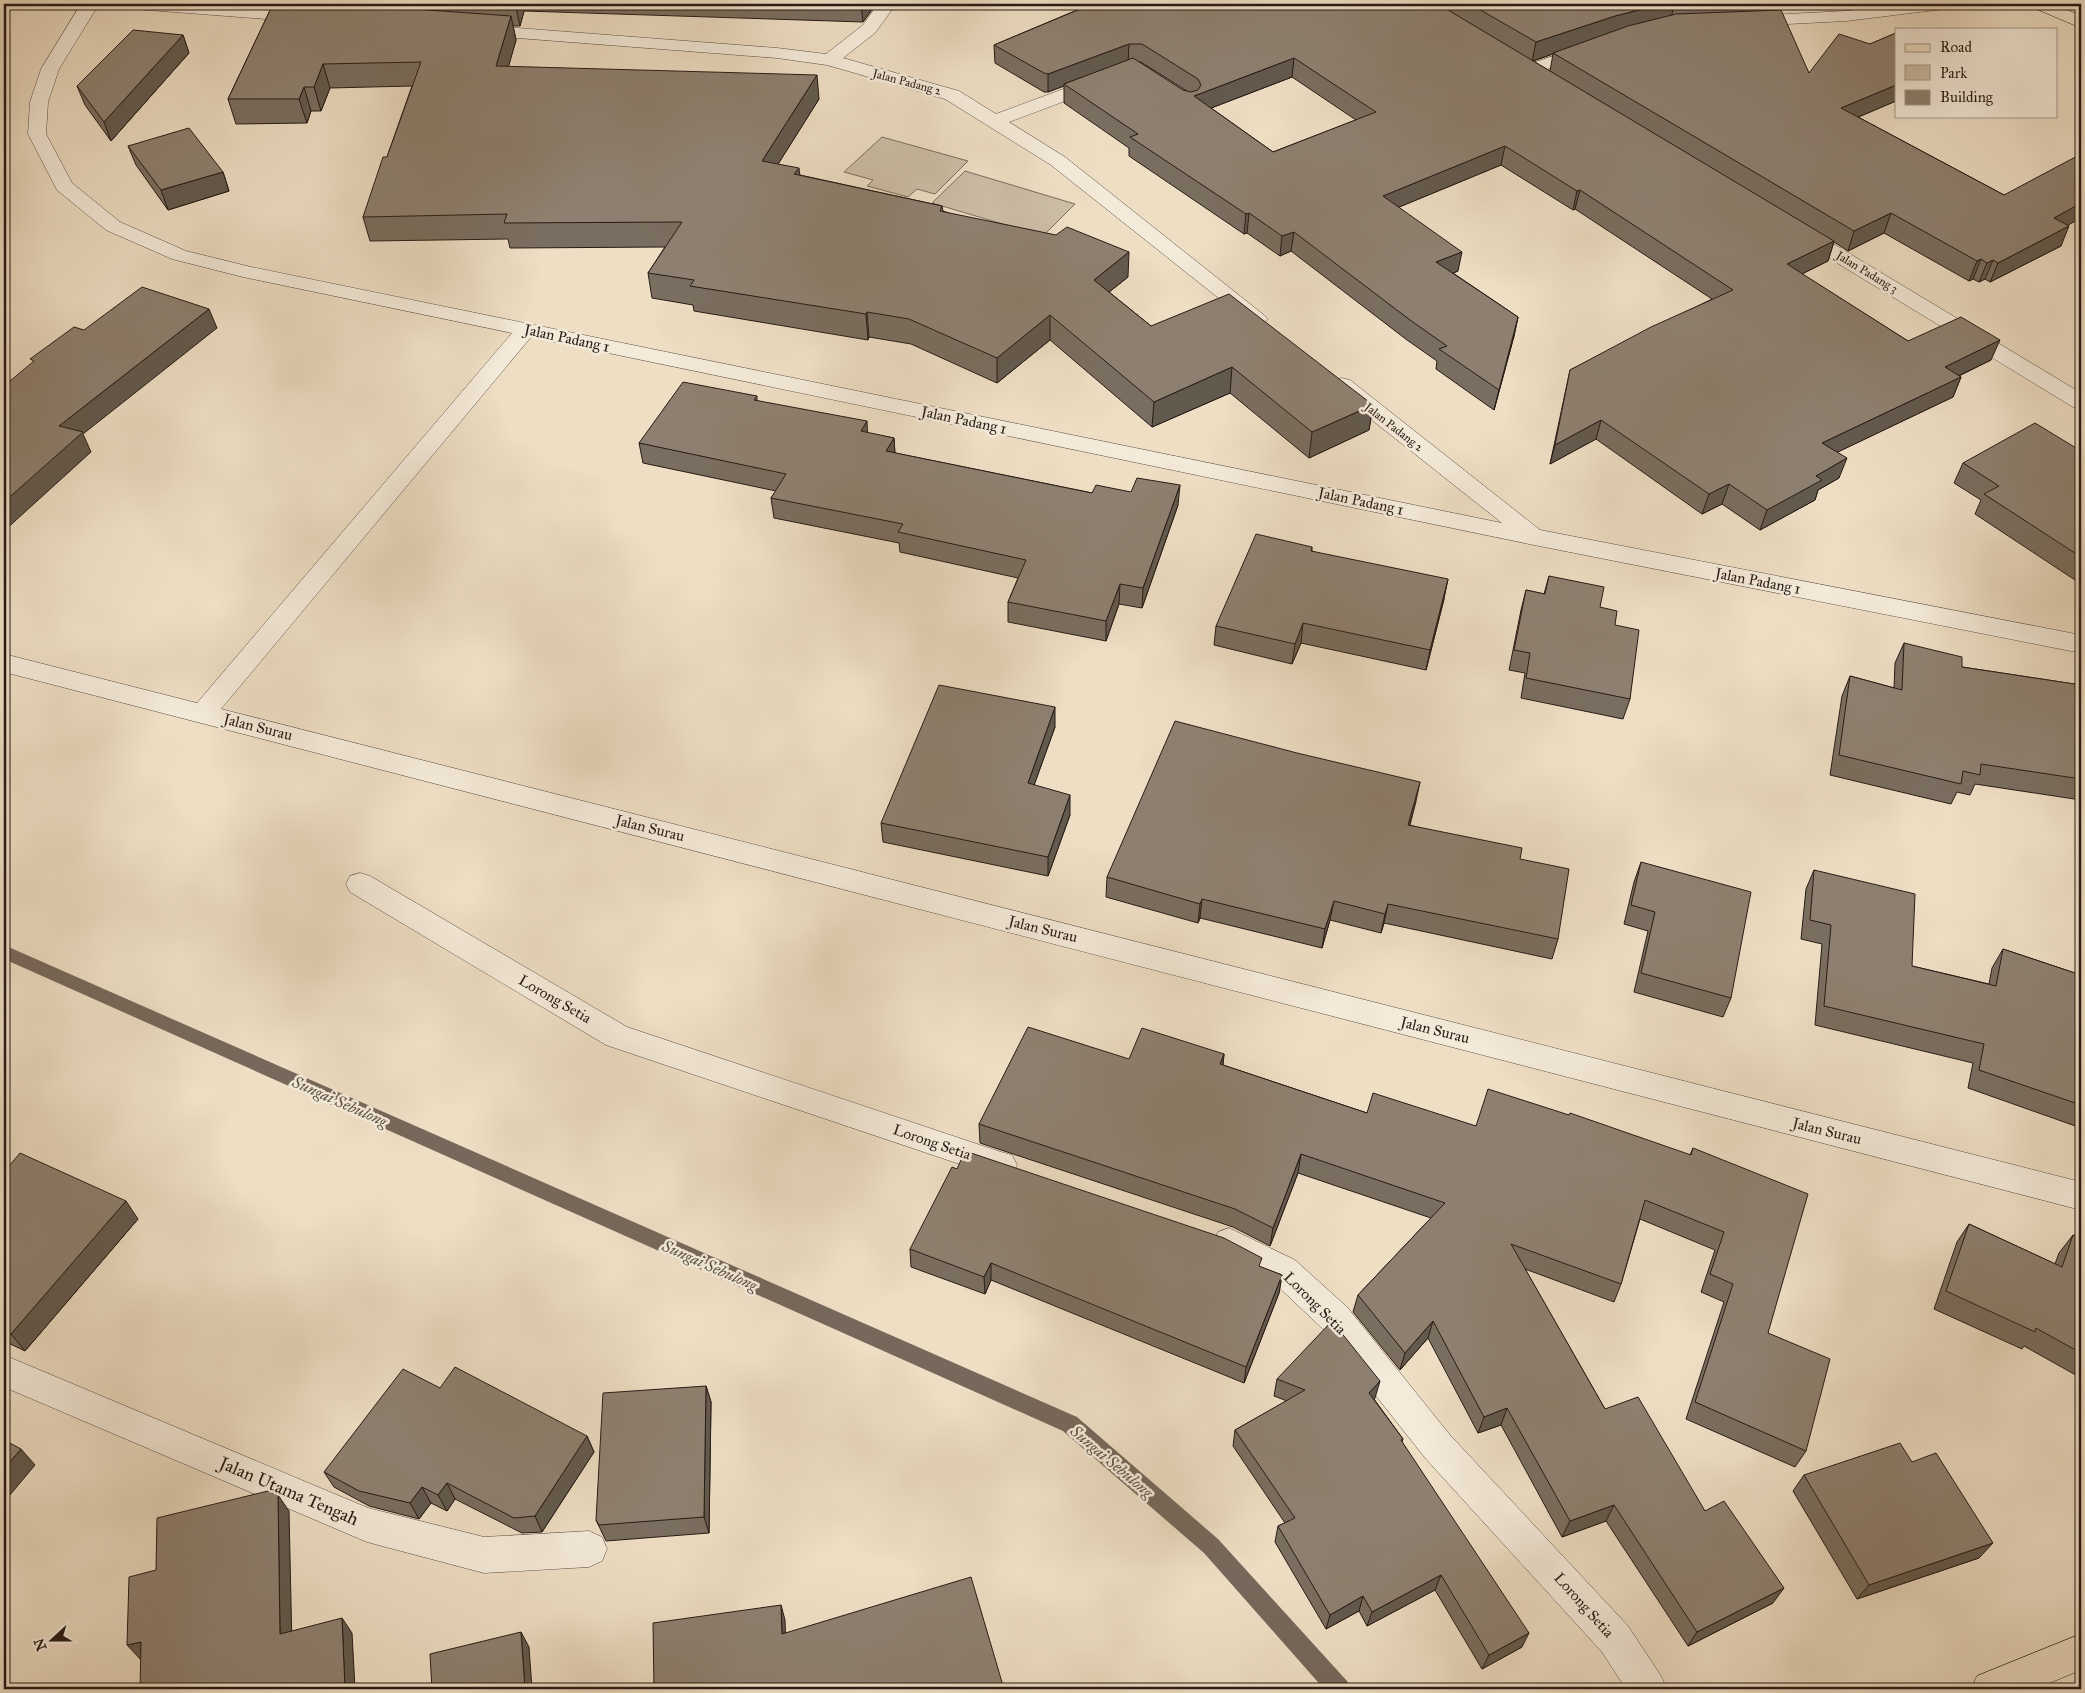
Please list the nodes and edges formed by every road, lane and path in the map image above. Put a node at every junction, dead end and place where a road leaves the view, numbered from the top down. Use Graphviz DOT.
graph roads {
  1 [pos="90,4"];
  2 [pos="135,4"];
  3 [pos="887,4"];
  4 [pos="1944,4"];
  5 [pos="2040,4"];
  6 [pos="322,18"];
  7 [pos="1734,22"];
  8 [pos="2081,23"];
  9 [pos="460,29"];
  10 [pos="1602,44"];
  11 [pos="829,60"];
  12 [pos="1118,75"];
  13 [pos="1546,80"];
  14 [pos="995,121"];
  15 [pos="1784,223"];
  16 [pos="1268,328"];
  17 [pos="526,330"];
  18 [pos="1330,376"];
  19 [pos="2081,402"];
  20 [pos="1534,536"];
  21 [pos="2081,644"];
  22 [pos="4,663"];
  23 [pos="203,713"];
  24 [pos="360,884"];
  25 [pos="1024,1173"];
  26 [pos="2081,1196"];
  27 [pos="1203,1234"];
  28 [pos="4,1370"];
  29 [pos="589,1549"];
  30 [pos="2081,1652"];
  31 [pos="1648,1689"];
  32 [pos="1990,1689"];
  1 -- 17 [label="street, Jalan Padang 1"];
  2 -- 6 [label="street"];
  3 -- 11 [label="street"];
  4 -- 7 [label="street"];
  5 -- 8 [label="main road"];
  9 -- 11 [label="street, Jalan Padang 2"];
  10 -- 13 [label="street"];
  11 -- 14 [label="street, Jalan Padang 2"];
  12 -- 14 [label="street"];
  14 -- 16 [label="street, Jalan Padang 2"];
  15 -- 19 [label="street, Jalan Padang 3"];
  17 -- 20 [label="street, Jalan Padang 1"];
  17 -- 23 [label="street"];
  18 -- 20 [label="street, Jalan Padang 2"];
  20 -- 21 [label="street, Jalan Padang 1"];
  22 -- 23 [label="street, Jalan Surau"];
  23 -- 26 [label="street, Jalan Surau"];
  24 -- 25 [label="street, Lorong Setia"];
  27 -- 31 [label="street, Lorong Setia"];
  28 -- 29 [label="street, Jalan Utama Tengah"];
  30 -- 32 [label="main road"];
}
